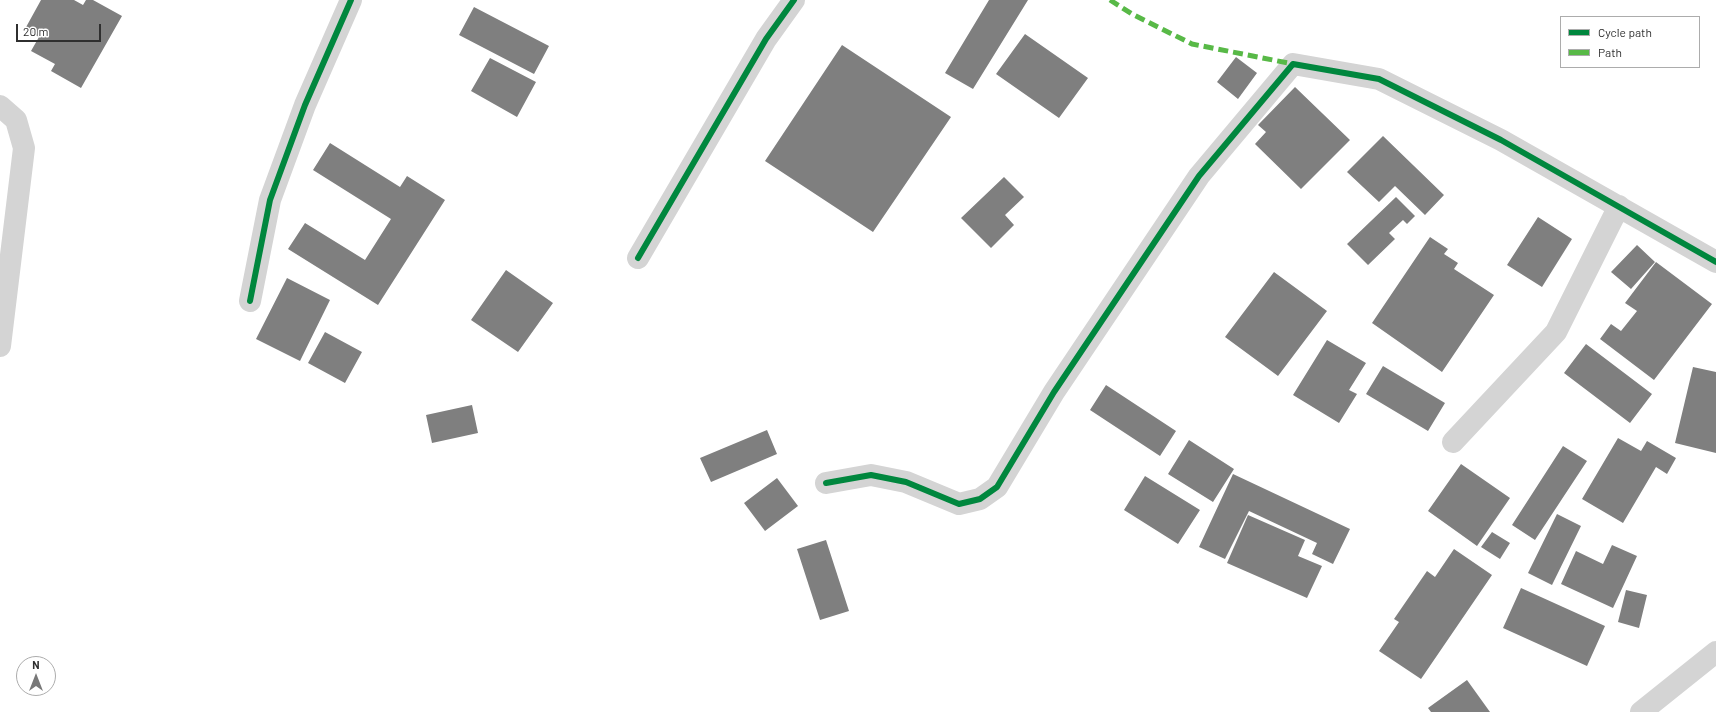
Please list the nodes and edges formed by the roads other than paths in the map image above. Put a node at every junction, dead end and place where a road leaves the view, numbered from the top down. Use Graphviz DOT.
graph roads {
  1 [pos="351,0"];
  2 [pos="794,0"];
  3 [pos="0,106"];
  4 [pos="1619,206"];
  5 [pos="638,258"];
  6 [pos="1716,262"];
  7 [pos="250,301"];
  8 [pos="0,346"];
  9 [pos="1453,442"];
  10 [pos="826,483"];
  11 [pos="1716,652"];
  12 [pos="1641,712"];
  1 -- 7 [label="street"];
  2 -- 5 [label="street"];
  3 -- 8 [label="street"];
  4 -- 6 [label="street"];
  4 -- 9 [label="street"];
  4 -- 10 [label="street"];
  11 -- 12 [label="street"];
}
